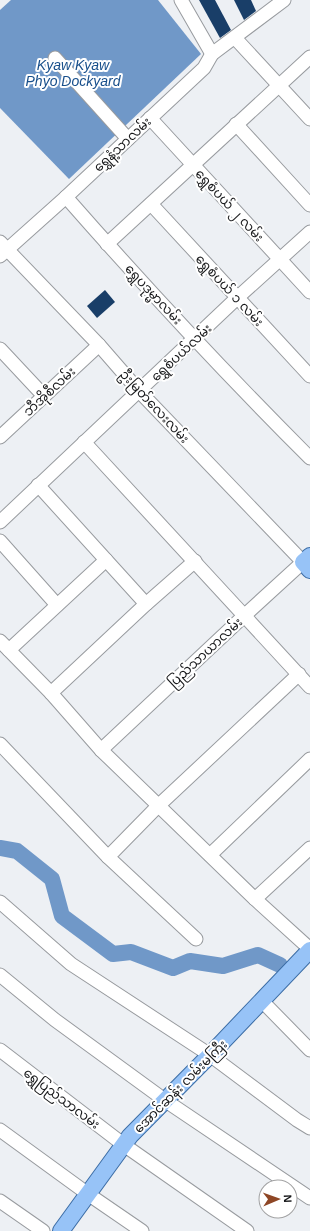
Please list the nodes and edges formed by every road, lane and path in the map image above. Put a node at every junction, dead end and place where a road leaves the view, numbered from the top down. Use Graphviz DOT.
graph roads {
  1 [pos="182,0"];
  2 [pos="284,0"];
  3 [pos="235,38"];
  4 [pos="212,54"];
  5 [pos="310,57"];
  6 [pos="55,58"];
  7 [pos="279,85"];
  8 [pos="150,118"];
  9 [pos="310,118"];
  10 [pos="236,124"];
  11 [pos="128,139"];
  12 [pos="193,165"];
  13 [pos="66,197"];
  14 [pos="151,204"];
  15 [pos="310,205"];
  16 [pos="310,232"];
  17 [pos="107,244"];
  18 [pos="2,249"];
  19 [pos="280,260"];
  20 [pos="310,292"];
  21 [pos="237,298"];
  22 [pos="196,338"];
  23 [pos="99,345"];
  24 [pos="0,349"];
  25 [pos="310,376"];
  26 [pos="139,391"];
  27 [pos="44,396"];
  28 [pos="0,437"];
  29 [pos="84,442"];
  30 [pos="310,458"];
  31 [pos="38,485"];
  32 [pos="0,522"];
  33 [pos="0,541"];
  34 [pos="106,560"];
  35 [pos="195,561"];
  36 [pos="308,563"];
  37 [pos="146,604"];
  38 [pos="57,606"];
  39 [pos="245,615"];
  40 [pos="4,646"];
  41 [pos="298,674"];
  42 [pos="310,687"];
  43 [pos="51,693"];
  44 [pos="0,744"];
  45 [pos="102,750"];
  46 [pos="310,759"];
  47 [pos="158,806"];
  48 [pos="310,848"];
  49 [pos="210,856"];
  50 [pos="108,857"];
  51 [pos="255,899"];
  52 [pos="0,902"];
  53 [pos="196,938"];
  54 [pos="310,950"];
  55 [pos="0,974"];
  56 [pos="262,1001"];
  57 [pos="0,1050"];
  58 [pos="310,1050"];
  59 [pos="210,1056"];
  60 [pos="166,1100"];
  61 [pos="310,1128"];
  62 [pos="0,1130"];
  63 [pos="124,1145"];
  64 [pos="88,1194"];
  65 [pos="310,1198"];
  66 [pos="0,1201"];
  67 [pos="43,1231"];
  68 [pos="61,1231"];
  69 [pos="142,1231"];
  70 [pos="247,1231"];
  1 -- 4 [label="street"];
  2 -- 3 [label="street, ရွှေနံ့သာလမ်း"];
  3 -- 4 [label="street, ရွှေနံ့သာလမ်း"];
  3 -- 7 [label="street"];
  4 -- 8 [label="street, ရွှေနံ့သာလမ်း"];
  5 -- 7 [label="street"];
  6 -- 11 [label="street"];
  7 -- 9 [label="street"];
  7 -- 10 [label="street"];
  8 -- 11 [label="street, ရွှေနံ့သာလမ်း"];
  8 -- 12 [label="street, ရွှေစံပယ် ၂ လမ်း"];
  10 -- 12 [label="street"];
  10 -- 15 [label="street"];
  11 -- 13 [label="street, ရွှေနံ့သာလမ်း"];
  12 -- 14 [label="street"];
  12 -- 19 [label="street, ရွှေစံပယ် ၂ လမ်း"];
  13 -- 17 [label="street, ရွှေပဒုမ္မာလမ်း"];
  13 -- 18 [label="street, ရွှေနံ့သာလမ်း"];
  14 -- 17 [label="street"];
  14 -- 21 [label="street, ရွှေစံပယ် ၁ လမ်း"];
  16 -- 19 [label="street, ရွှေစံပယ်လမ်း"];
  17 -- 22 [label="street, ရွှေပဒုမ္မာလမ်း"];
  18 -- 23 [label="street, ဦးမြတ်လေးလမ်း"];
  19 -- 20 [label="street, ရွှေစံပယ် ၂ လမ်း"];
  19 -- 21 [label="street, ရွှေစံပယ်လမ်း"];
  21 -- 22 [label="street, ရွှေစံပယ်လမ်း"];
  21 -- 25 [label="street, ရွှေစံပယ် ၁ လမ်း"];
  22 -- 26 [label="street, ရွှေစံပယ်လမ်း"];
  22 -- 30 [label="street, ရွှေပဒုမ္မာလမ်း"];
  23 -- 26 [label="street, ဦးမြတ်လေးလမ်း"];
  23 -- 27 [label="street, ဘီအိုစီလမ်း"];
  24 -- 27 [label="street"];
  26 -- 29 [label="street, ရွှေစံပယ်လမ်း"];
  26 -- 36 [label="street, ဦးမြတ်လေးလမ်း"];
  27 -- 28 [label="street, ဘီအိုစီလမ်း"];
  29 -- 31 [label="street, ရွှေစံပယ်လမ်း"];
  29 -- 35 [label="street"];
  31 -- 32 [label="street, ရွှေစံပယ်လမ်း"];
  31 -- 34 [label="street"];
  33 -- 38 [label="street"];
  34 -- 37 [label="street"];
  34 -- 38 [label="street"];
  35 -- 37 [label="street"];
  35 -- 39 [label="street"];
  36 -- 39 [label="street, ပြည်သာယာလမ်း"];
  37 -- 43 [label="street"];
  38 -- 40 [label="street"];
  39 -- 41 [label="street"];
  39 -- 45 [label="street, ပြည်သာယာလမ်း"];
  40 -- 43 [label="street"];
  41 -- 42 [label="street"];
  41 -- 47 [label="street"];
  43 -- 45 [label="street"];
  44 -- 50 [label="street"];
  45 -- 47 [label="street"];
  46 -- 49 [label="street"];
  47 -- 49 [label="street"];
  47 -- 50 [label="street"];
  48 -- 51 [label="street"];
  49 -- 51 [label="street"];
  50 -- 53 [label="street"];
  51 -- 54 [label="street"];
  52 -- 59 [label="street"];
  54 -- 56 [label="main road, အောင်ဆန်း လမ်းမကြီး"];
  55 -- 60 [label="street"];
  56 -- 58 [label="street"];
  56 -- 59 [label="main road, အောင်ဆန်း လမ်းမကြီး"];
  57 -- 63 [label="street, ရွှေပြည်သာလမ်း"];
  59 -- 60 [label="main road, အောင်ဆန်း လမ်းမကြီး"];
  59 -- 61 [label="street"];
  60 -- 63 [label="main road, အောင်ဆန်း လမ်းမကြီး"];
  60 -- 65 [label="street"];
  62 -- 64 [label="street"];
  63 -- 64 [label="main road, အောင်ဆန်း လမ်းမကြီး"];
  63 -- 70 [label="street, ရွှေပြည်သာလမ်း"];
  64 -- 68 [label="main road, အောင်ဆန်း လမ်းမကြီး"];
  64 -- 69 [label="street"];
  66 -- 67 [label="street"];
}
